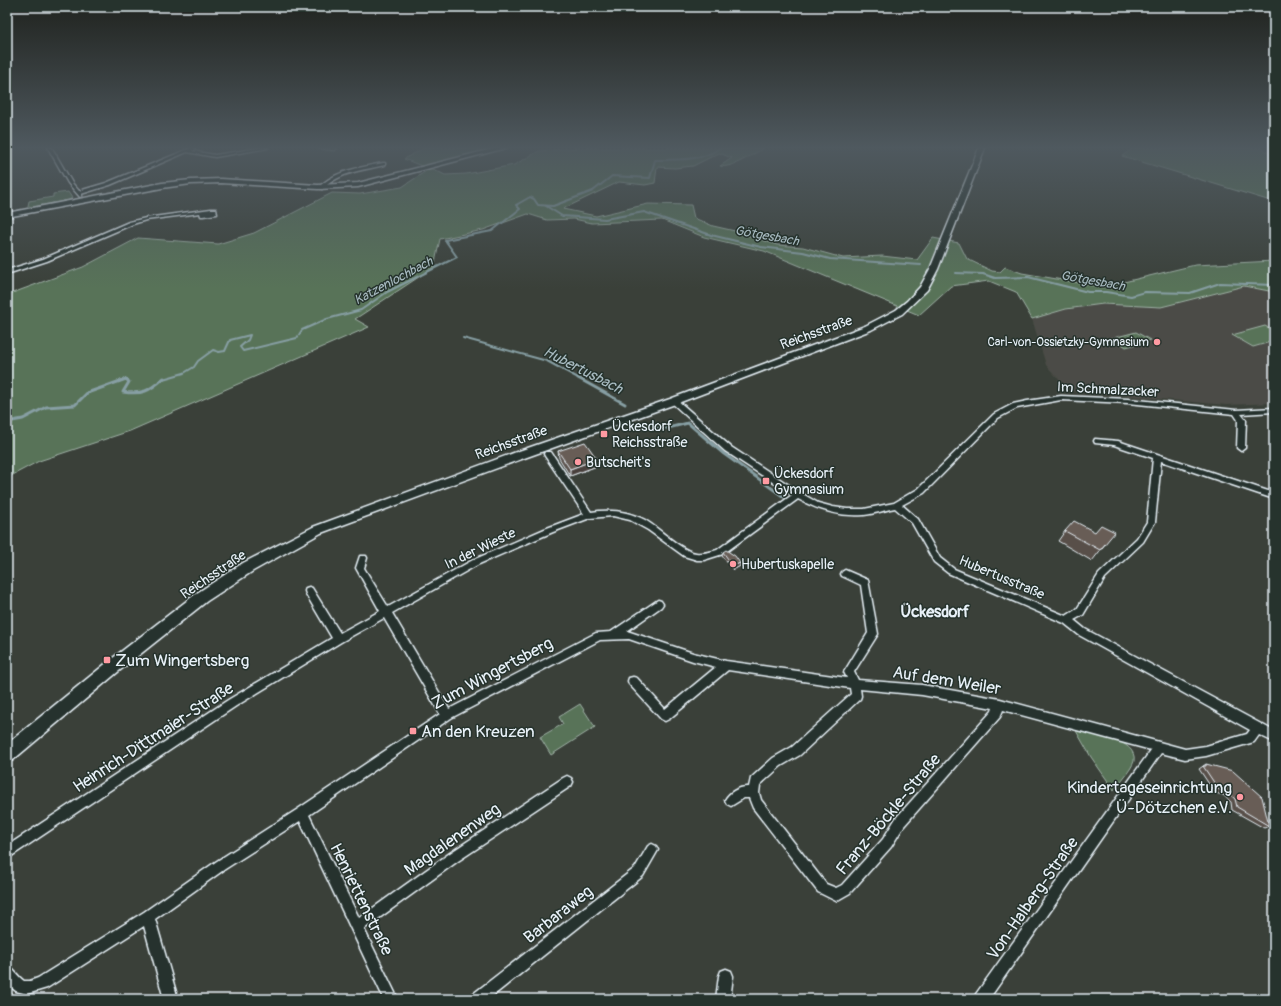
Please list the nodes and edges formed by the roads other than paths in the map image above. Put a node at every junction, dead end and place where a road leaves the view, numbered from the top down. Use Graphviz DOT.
graph roads {
  1 [pos="79,195"];
  2 [pos="113,195"];
  3 [pos="963,195"];
  4 [pos="81,201"];
  5 [pos="202,212"];
  6 [pos="7,215"];
  7 [pos="7,272"];
  8 [pos="674,401"];
  9 [pos="1274,410"];
  10 [pos="1236,412"];
  11 [pos="1098,441"];
  12 [pos="1241,448"];
  13 [pos="548,454"];
  14 [pos="1157,458"];
  15 [pos="798,496"];
  16 [pos="1274,496"];
  17 [pos="896,505"];
  18 [pos="589,515"];
  19 [pos="363,558"];
  20 [pos="845,574"];
  21 [pos="309,591"];
  22 [pos="658,604"];
  23 [pos="386,613"];
  24 [pos="1067,620"];
  25 [pos="615,634"];
  26 [pos="338,639"];
  27 [pos="726,665"];
  28 [pos="632,681"];
  29 [pos="855,684"];
  30 [pos="1000,704"];
  31 [pos="448,715"];
  32 [pos="1258,728"];
  33 [pos="1274,737"];
  34 [pos="1159,747"];
  35 [pos="7,754"];
  36 [pos="567,782"];
  37 [pos="753,793"];
  38 [pos="731,800"];
  39 [pos="302,813"];
  40 [pos="652,850"];
  41 [pos="7,853"];
  42 [pos="148,916"];
  43 [pos="357,926"];
  44 [pos="7,972"];
  45 [pos="726,976"];
  46 [pos="171,999"];
  47 [pos="391,999"];
  48 [pos="478,999"];
  49 [pos="723,999"];
  50 [pos="981,999"];
  1 -- 4 [label="street"];
  2 -- 4 [label="main road"];
  3 -- 8 [label="main road, Reichsstraße"];
  4 -- 6 [label="main road"];
  5 -- 7 [label="street"];
  8 -- 15 [label="street"];
  8 -- 35 [label="main road, Reichsstraße"];
  9 -- 10 [label="street, Im Schmalzacker"];
  10 -- 12 [label="street"];
  10 -- 17 [label="street, Im Schmalzacker"];
  11 -- 14 [label="street"];
  13 -- 18 [label="street"];
  14 -- 16 [label="street"];
  14 -- 24 [label="street"];
  15 -- 17 [label="street"];
  15 -- 18 [label="street"];
  17 -- 24 [label="street, Hubertusstraße"];
  18 -- 23 [label="street, In der Wieste"];
  19 -- 23 [label="street"];
  20 -- 29 [label="street"];
  21 -- 26 [label="street"];
  22 -- 25 [label="street, Zum Wingertsberg"];
  23 -- 26 [label="street, Heinrich-Dittmaier-Straße"];
  23 -- 31 [label="street"];
  24 -- 32 [label="street, Hubertusstraße"];
  25 -- 27 [label="street, Auf dem Weiler"];
  25 -- 31 [label="street, Zum Wingertsberg"];
  26 -- 41 [label="street, Heinrich-Dittmaier-Straße"];
  27 -- 28 [label="street"];
  27 -- 29 [label="street, Auf dem Weiler"];
  29 -- 30 [label="street, Auf dem Weiler"];
  29 -- 37 [label="street"];
  30 -- 34 [label="street, Auf dem Weiler"];
  30 -- 37 [label="street, Franz-Böckle-Straße"];
  31 -- 39 [label="street, Zum Wingertsberg"];
  32 -- 33 [label="street, Hubertusstraße"];
  32 -- 34 [label="street"];
  34 -- 50 [label="street, Von-Halberg-Straße"];
  36 -- 43 [label="street, Magdalenenweg"];
  37 -- 38 [label="street"];
  39 -- 42 [label="street, Zum Wingertsberg"];
  39 -- 43 [label="street, Henriettenstraße"];
  40 -- 48 [label="street, Barbaraweg"];
  42 -- 44 [label="street, Zum Wingertsberg"];
  42 -- 46 [label="street"];
  43 -- 47 [label="street, Henriettenstraße"];
  45 -- 49 [label="street"];
}
